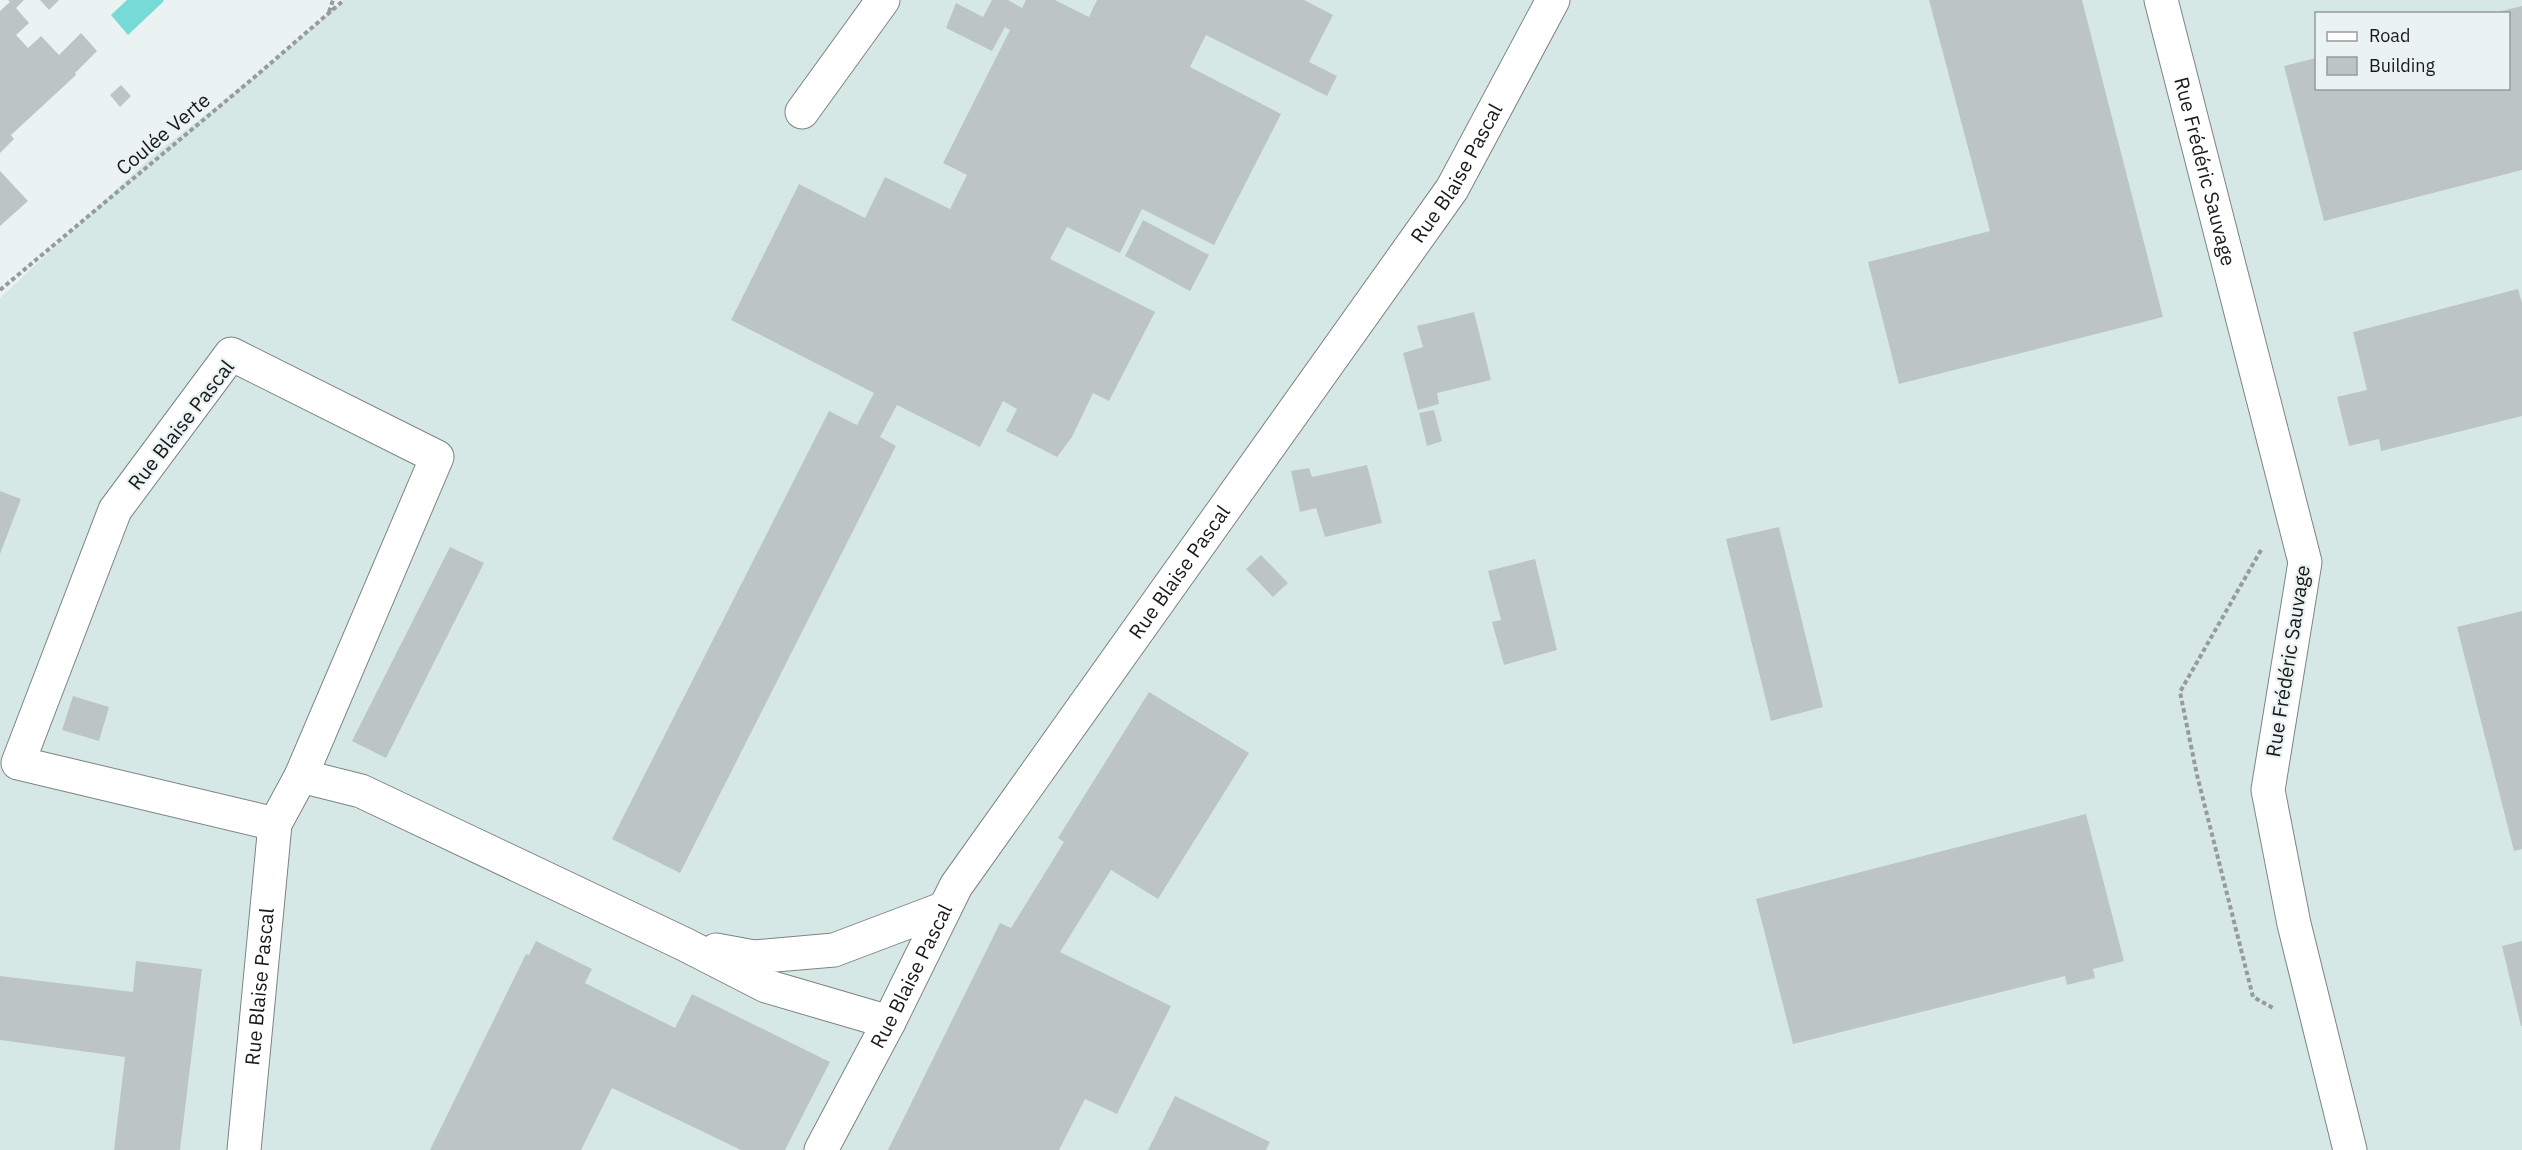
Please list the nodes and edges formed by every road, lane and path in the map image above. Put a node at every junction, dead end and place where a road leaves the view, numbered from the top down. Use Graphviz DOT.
graph roads {
  1 [pos="333,0"];
  2 [pos="344,0"];
  3 [pos="883,0"];
  4 [pos="1553,0"];
  5 [pos="2161,0"];
  6 [pos="329,13"];
  7 [pos="802,112"];
  8 [pos="0,290"];
  9 [pos="301,776"];
  10 [pos="275,824"];
  11 [pos="945,909"];
  12 [pos="684,944"];
  13 [pos="889,1022"];
  14 [pos="244,1150"];
  15 [pos="821,1150"];
  16 [pos="2350,1150"];
  1 -- 6 [label="path"];
  2 -- 6 [label="path, Coulée Verte"];
  3 -- 7 [label="street"];
  4 -- 11 [label="street, Rue Blaise Pascal"];
  5 -- 16 [label="street, Rue Frédéric Sauvage"];
  6 -- 8 [label="path, Coulée Verte"];
  9 -- 10 [label="street, Rue Blaise Pascal"];
  9 -- 10 [label="street, Rue Blaise Pascal"];
  9 -- 12 [label="street"];
  10 -- 14 [label="street, Rue Blaise Pascal"];
  11 -- 12 [label="street"];
  11 -- 13 [label="street, Rue Blaise Pascal"];
  12 -- 13 [label="street"];
  13 -- 15 [label="street, Rue Blaise Pascal"];
}
